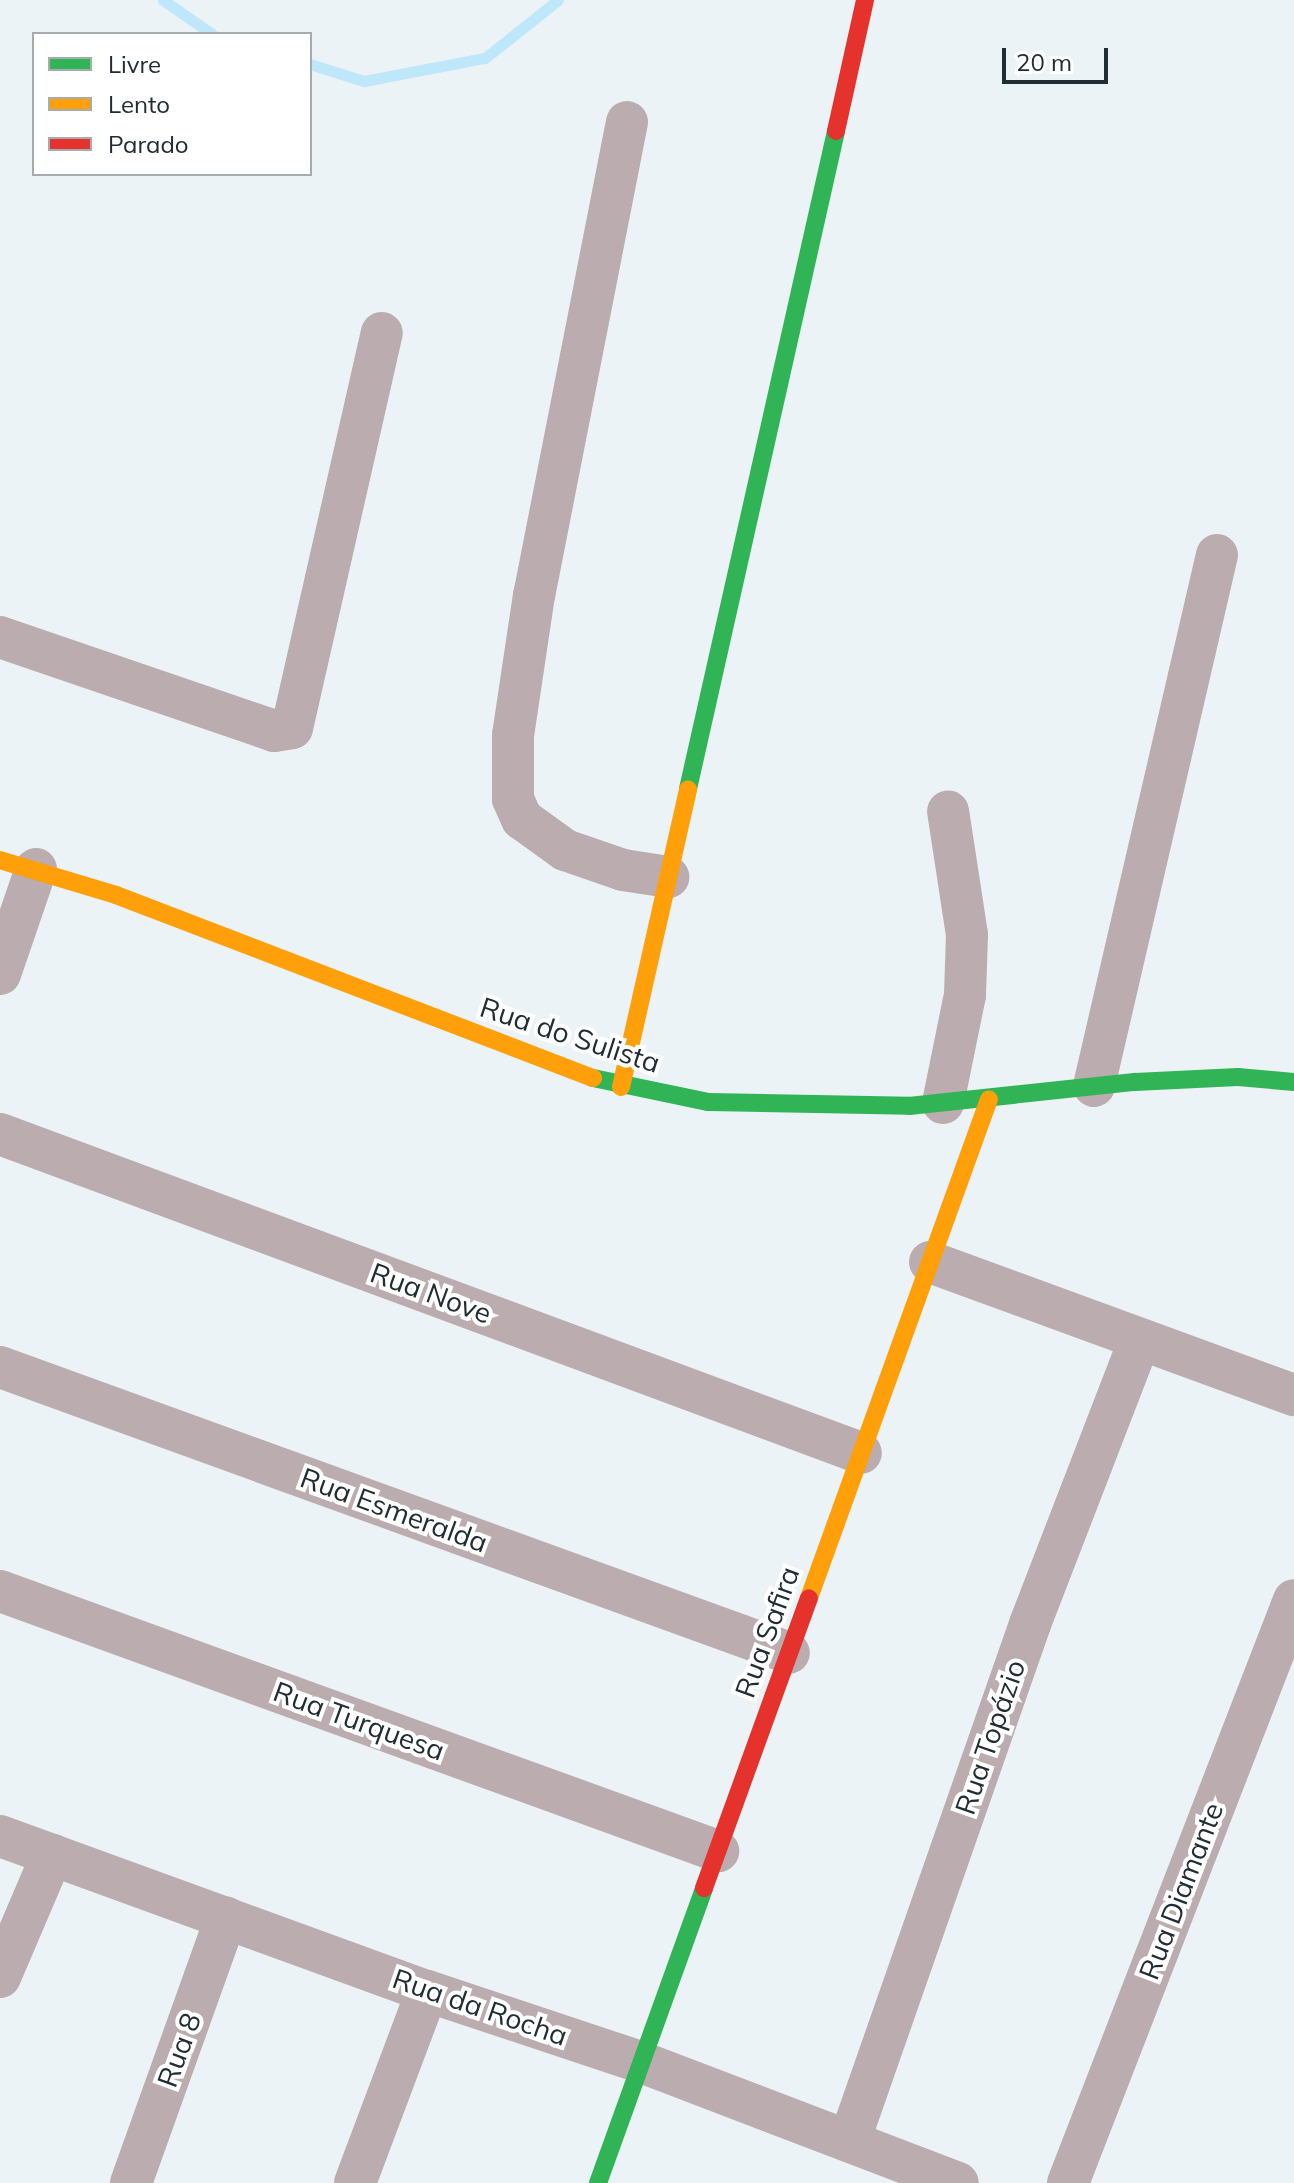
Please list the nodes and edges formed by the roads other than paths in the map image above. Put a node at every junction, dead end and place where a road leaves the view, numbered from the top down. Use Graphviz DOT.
graph roads {
  1 [pos="865,0"];
  2 [pos="627,122"];
  3 [pos="382,333"];
  4 [pos="1217,555"];
  5 [pos="0,637"];
  6 [pos="948,811"];
  7 [pos="18,865"];
  8 [pos="668,877"];
  9 [pos="0,974"];
  10 [pos="1294,1082"];
  11 [pos="1094,1086"];
  12 [pos="621,1087"];
  13 [pos="989,1099"];
  14 [pos="943,1103"];
  15 [pos="0,1134"];
  16 [pos="930,1262"];
  17 [pos="1140,1339"];
  18 [pos="0,1367"];
  19 [pos="1294,1395"];
  20 [pos="861,1453"];
  21 [pos="0,1591"];
  22 [pos="1294,1600"];
  23 [pos="789,1653"];
  24 [pos="0,1836"];
  25 [pos="718,1851"];
  26 [pos="52,1855"];
  27 [pos="226,1917"];
  28 [pos="0,1977"];
  29 [pos="427,1991"];
  30 [pos="641,2062"];
  31 [pos="850,2139"];
  32 [pos="131,2183"];
  33 [pos="355,2183"];
  34 [pos="598,2183"];
  35 [pos="958,2183"];
  36 [pos="1068,2183"];
  1 -- 8 [label="street"];
  2 -- 8 [label="street"];
  3 -- 5 [label="street"];
  4 -- 11 [label="street"];
  6 -- 14 [label="street"];
  7 -- 9 [label="street"];
  7 -- 12 [label="street, Rua do Sulista"];
  8 -- 12 [label="street"];
  10 -- 11 [label="street, Rua do Sulista"];
  11 -- 13 [label="street, Rua do Sulista"];
  12 -- 14 [label="street, Rua do Sulista"];
  13 -- 14 [label="street, Rua do Sulista"];
  13 -- 16 [label="street, Rua Safira"];
  15 -- 20 [label="street, Rua Nove"];
  16 -- 17 [label="street"];
  16 -- 20 [label="street, Rua Safira"];
  17 -- 19 [label="street"];
  17 -- 31 [label="street, Rua Topázio"];
  18 -- 23 [label="street, Rua Esmeralda"];
  20 -- 23 [label="street, Rua Safira"];
  21 -- 25 [label="street, Rua Turquesa"];
  22 -- 36 [label="street, Rua Diamante"];
  23 -- 25 [label="street, Rua Safira"];
  24 -- 26 [label="street, Rua da Rocha"];
  25 -- 30 [label="street, Rua Safira"];
  26 -- 27 [label="street, Rua da Rocha"];
  26 -- 28 [label="street"];
  27 -- 29 [label="street, Rua da Rocha"];
  27 -- 32 [label="street, Rua 8"];
  29 -- 30 [label="street, Rua da Rocha"];
  29 -- 33 [label="street"];
  30 -- 31 [label="street, Rua da Rocha"];
  30 -- 34 [label="street, Rua Safira"];
  31 -- 35 [label="street, Rua da Rocha"];
}
